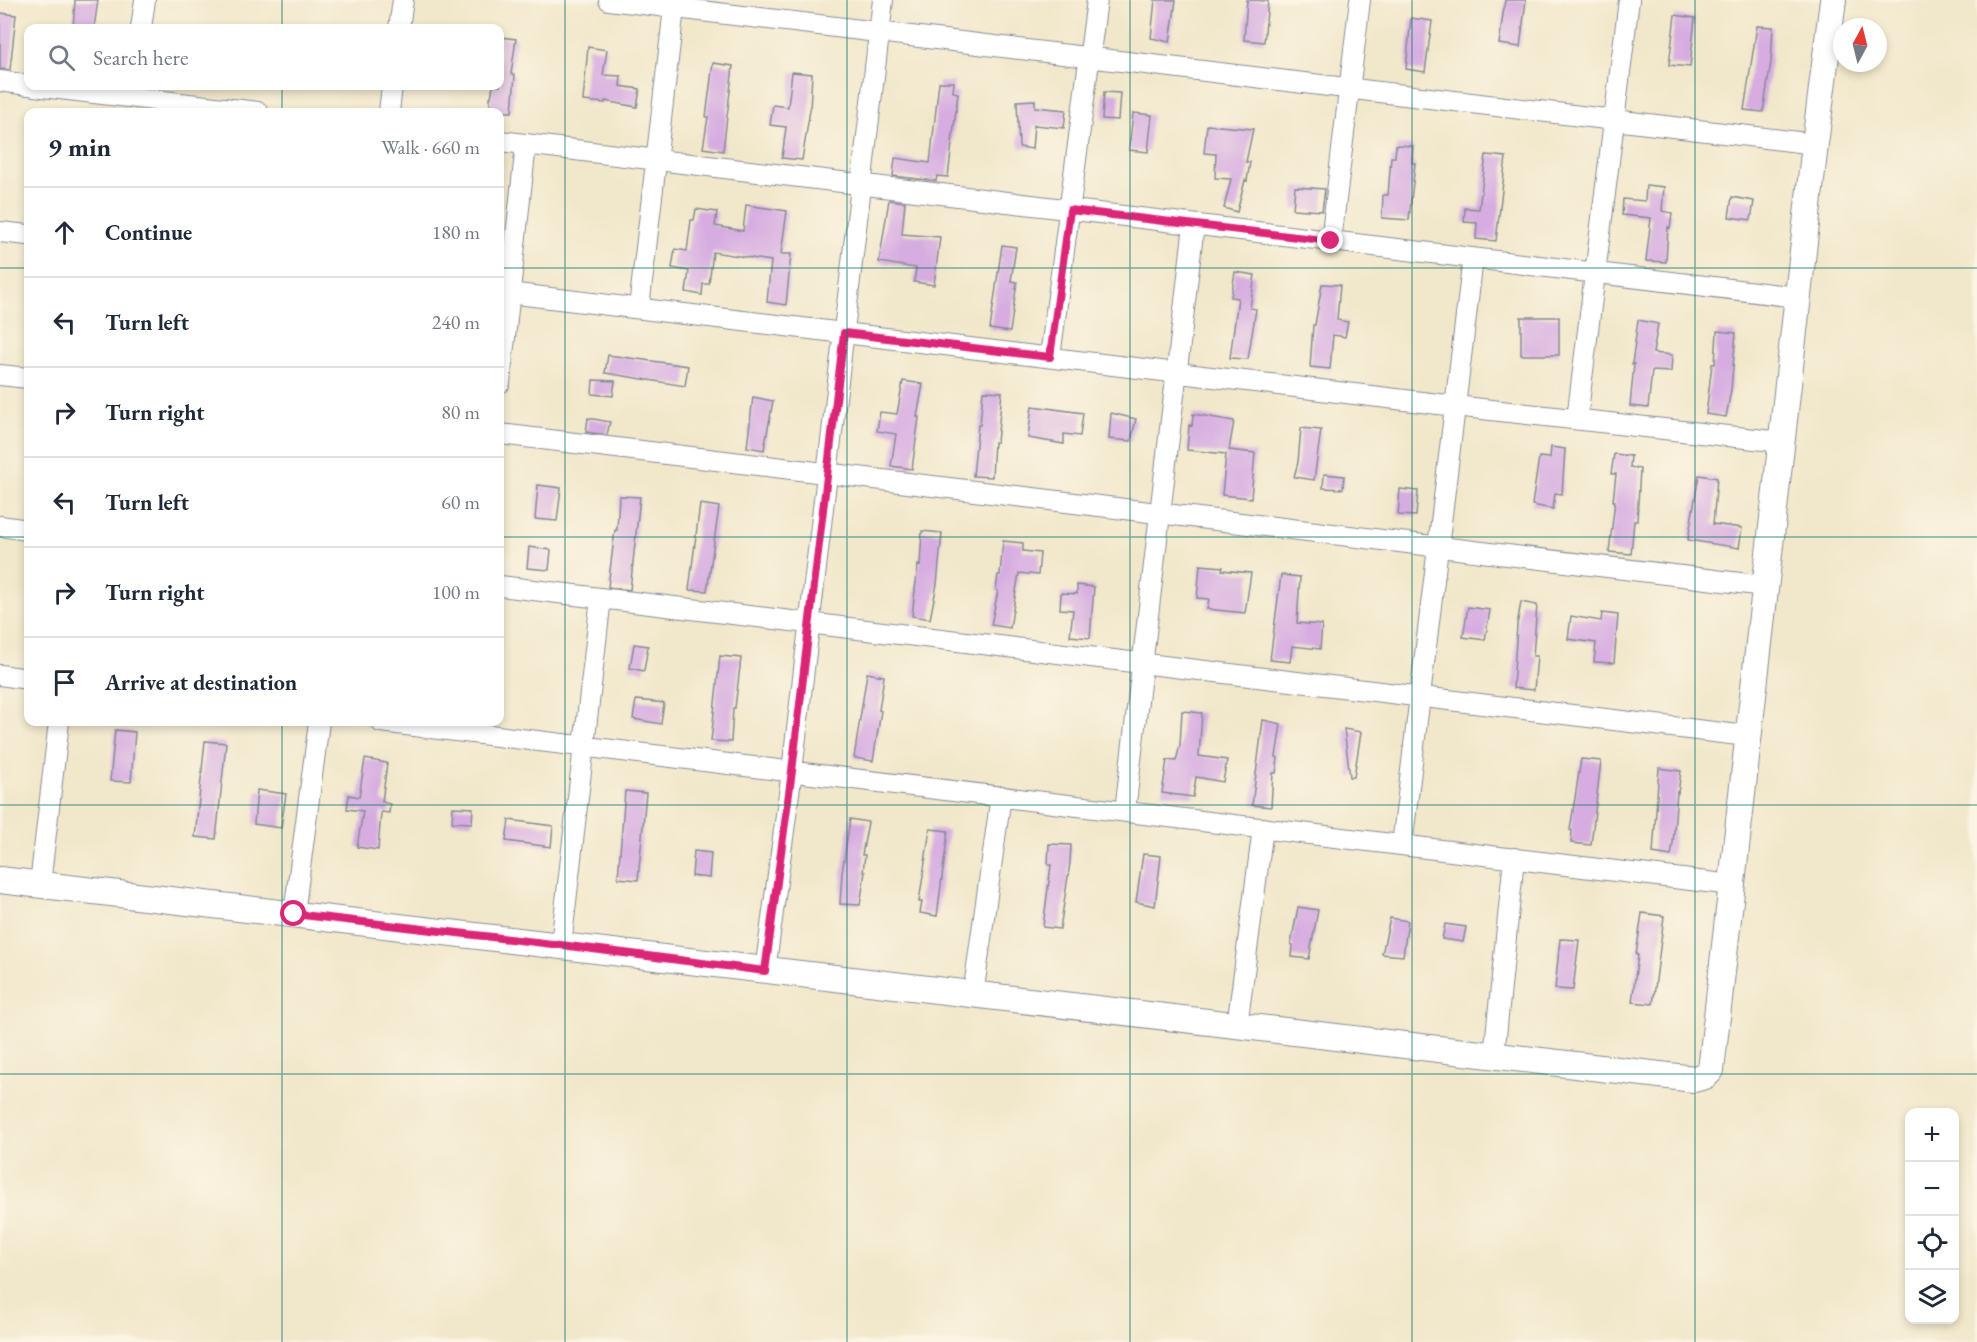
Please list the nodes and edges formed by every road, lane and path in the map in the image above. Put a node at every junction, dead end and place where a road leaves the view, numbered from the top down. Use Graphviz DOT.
graph roads {
  1 [pos="144,0"];
  2 [pos="402,0"];
  3 [pos="609,0"];
  4 [pos="884,0"];
  5 [pos="1097,0"];
  6 [pos="1360,0"];
  7 [pos="1629,0"];
  8 [pos="1833,0"];
  9 [pos="674,8"];
  10 [pos="141,24"];
  11 [pos="399,24"];
  12 [pos="880,33"];
  13 [pos="1089,58"];
  14 [pos="0,81"];
  15 [pos="24,84"];
  16 [pos="1350,89"];
  17 [pos="101,90"];
  18 [pos="392,90"];
  19 [pos="134,92"];
  20 [pos="233,108"];
  21 [pos="390,108"];
  22 [pos="1614,121"];
  23 [pos="504,141"];
  24 [pos="526,144"];
  25 [pos="1815,144"];
  26 [pos="656,160"];
  27 [pos="861,185"];
  28 [pos="1070,210"];
  29 [pos="1194,225"];
  30 [pos="0,232"];
  31 [pos="24,235"];
  32 [pos="1331,241"];
  33 [pos="1473,258"];
  34 [pos="1595,273"];
  35 [pos="505,292"];
  36 [pos="1797,297"];
  37 [pos="639,308"];
  38 [pos="504,310"];
  39 [pos="844,333"];
  40 [pos="1050,357"];
  41 [pos="1177,373"];
  42 [pos="0,375"];
  43 [pos="24,378"];
  44 [pos="1455,406"];
  45 [pos="1577,419"];
  46 [pos="504,434"];
  47 [pos="1782,442"];
  48 [pos="827,474"];
  49 [pos="1160,514"];
  50 [pos="0,526"];
  51 [pos="24,529"];
  52 [pos="1438,547"];
  53 [pos="504,586"];
  54 [pos="1765,586"];
  55 [pos="601,598"];
  56 [pos="809,624"];
  57 [pos="1142,664"];
  58 [pos="0,675"];
  59 [pos="24,678"];
  60 [pos="1420,697"];
  61 [pos="59,726"];
  62 [pos="318,726"];
  63 [pos="457,726"];
  64 [pos="1747,736"];
  65 [pos="584,746"];
  66 [pos="792,771"];
  67 [pos="1001,796"];
  68 [pos="1125,811"];
  69 [pos="1263,828"];
  70 [pos="1402,845"];
  71 [pos="1514,858"];
  72 [pos="0,880"];
  73 [pos="40,885"];
  74 [pos="1732,885"];
  75 [pos="294,914"];
  76 [pos="561,945"];
  77 [pos="765,971"];
  78 [pos="973,995"];
  79 [pos="1237,1026"];
  80 [pos="1494,1056"];
  1 -- 10 [label="street"];
  2 -- 11 [label="street"];
  3 -- 9 [label="street"];
  4 -- 12 [label="street"];
  5 -- 13 [label="street"];
  6 -- 16 [label="street"];
  7 -- 22 [label="street"];
  8 -- 25 [label="street"];
  9 -- 12 [label="street"];
  9 -- 26 [label="street"];
  12 -- 13 [label="street"];
  12 -- 27 [label="street"];
  13 -- 16 [label="street"];
  13 -- 28 [label="street"];
  14 -- 15 [label="street"];
  16 -- 22 [label="street"];
  16 -- 32 [label="street"];
  17 -- 19 [label="street"];
  18 -- 21 [label="street"];
  19 -- 20 [label="street"];
  22 -- 25 [label="street"];
  22 -- 34 [label="street"];
  23 -- 24 [label="street"];
  24 -- 26 [label="street"];
  24 -- 35 [label="street"];
  25 -- 36 [label="street"];
  26 -- 27 [label="street"];
  26 -- 37 [label="street"];
  27 -- 28 [label="street"];
  27 -- 39 [label="street"];
  28 -- 29 [label="street"];
  28 -- 40 [label="street"];
  29 -- 32 [label="street"];
  29 -- 41 [label="street"];
  30 -- 31 [label="street"];
  32 -- 33 [label="street"];
  33 -- 34 [label="street"];
  33 -- 44 [label="street"];
  34 -- 36 [label="street"];
  34 -- 45 [label="street"];
  35 -- 37 [label="street"];
  35 -- 38 [label="street"];
  36 -- 47 [label="street"];
  37 -- 39 [label="street"];
  39 -- 40 [label="street"];
  39 -- 48 [label="street"];
  40 -- 41 [label="street"];
  41 -- 44 [label="street"];
  41 -- 49 [label="street"];
  42 -- 43 [label="street"];
  44 -- 45 [label="street"];
  44 -- 52 [label="street"];
  45 -- 47 [label="street"];
  46 -- 48 [label="street"];
  47 -- 54 [label="street"];
  48 -- 49 [label="street"];
  48 -- 56 [label="street"];
  49 -- 52 [label="street"];
  49 -- 57 [label="street"];
  50 -- 51 [label="street"];
  52 -- 54 [label="street"];
  52 -- 60 [label="street"];
  53 -- 55 [label="street"];
  54 -- 64 [label="street"];
  55 -- 56 [label="street"];
  55 -- 65 [label="street"];
  56 -- 57 [label="street"];
  56 -- 66 [label="street"];
  57 -- 60 [label="street"];
  57 -- 68 [label="street"];
  58 -- 59 [label="street"];
  60 -- 64 [label="street"];
  60 -- 70 [label="street"];
  61 -- 73 [label="street"];
  62 -- 75 [label="street"];
  63 -- 65 [label="street"];
  64 -- 74 [label="street"];
  65 -- 66 [label="street"];
  65 -- 76 [label="street"];
  66 -- 67 [label="street"];
  66 -- 77 [label="street"];
  67 -- 68 [label="street"];
  67 -- 78 [label="street"];
  68 -- 69 [label="street"];
  69 -- 70 [label="street"];
  69 -- 79 [label="street"];
  70 -- 71 [label="street"];
  71 -- 74 [label="street"];
  71 -- 80 [label="street"];
  72 -- 73 [label="street"];
  73 -- 75 [label="street"];
  74 -- 80 [label="street"];
  75 -- 76 [label="street"];
  76 -- 77 [label="street"];
  77 -- 78 [label="street"];
  78 -- 79 [label="street"];
  79 -- 80 [label="street"];
}
